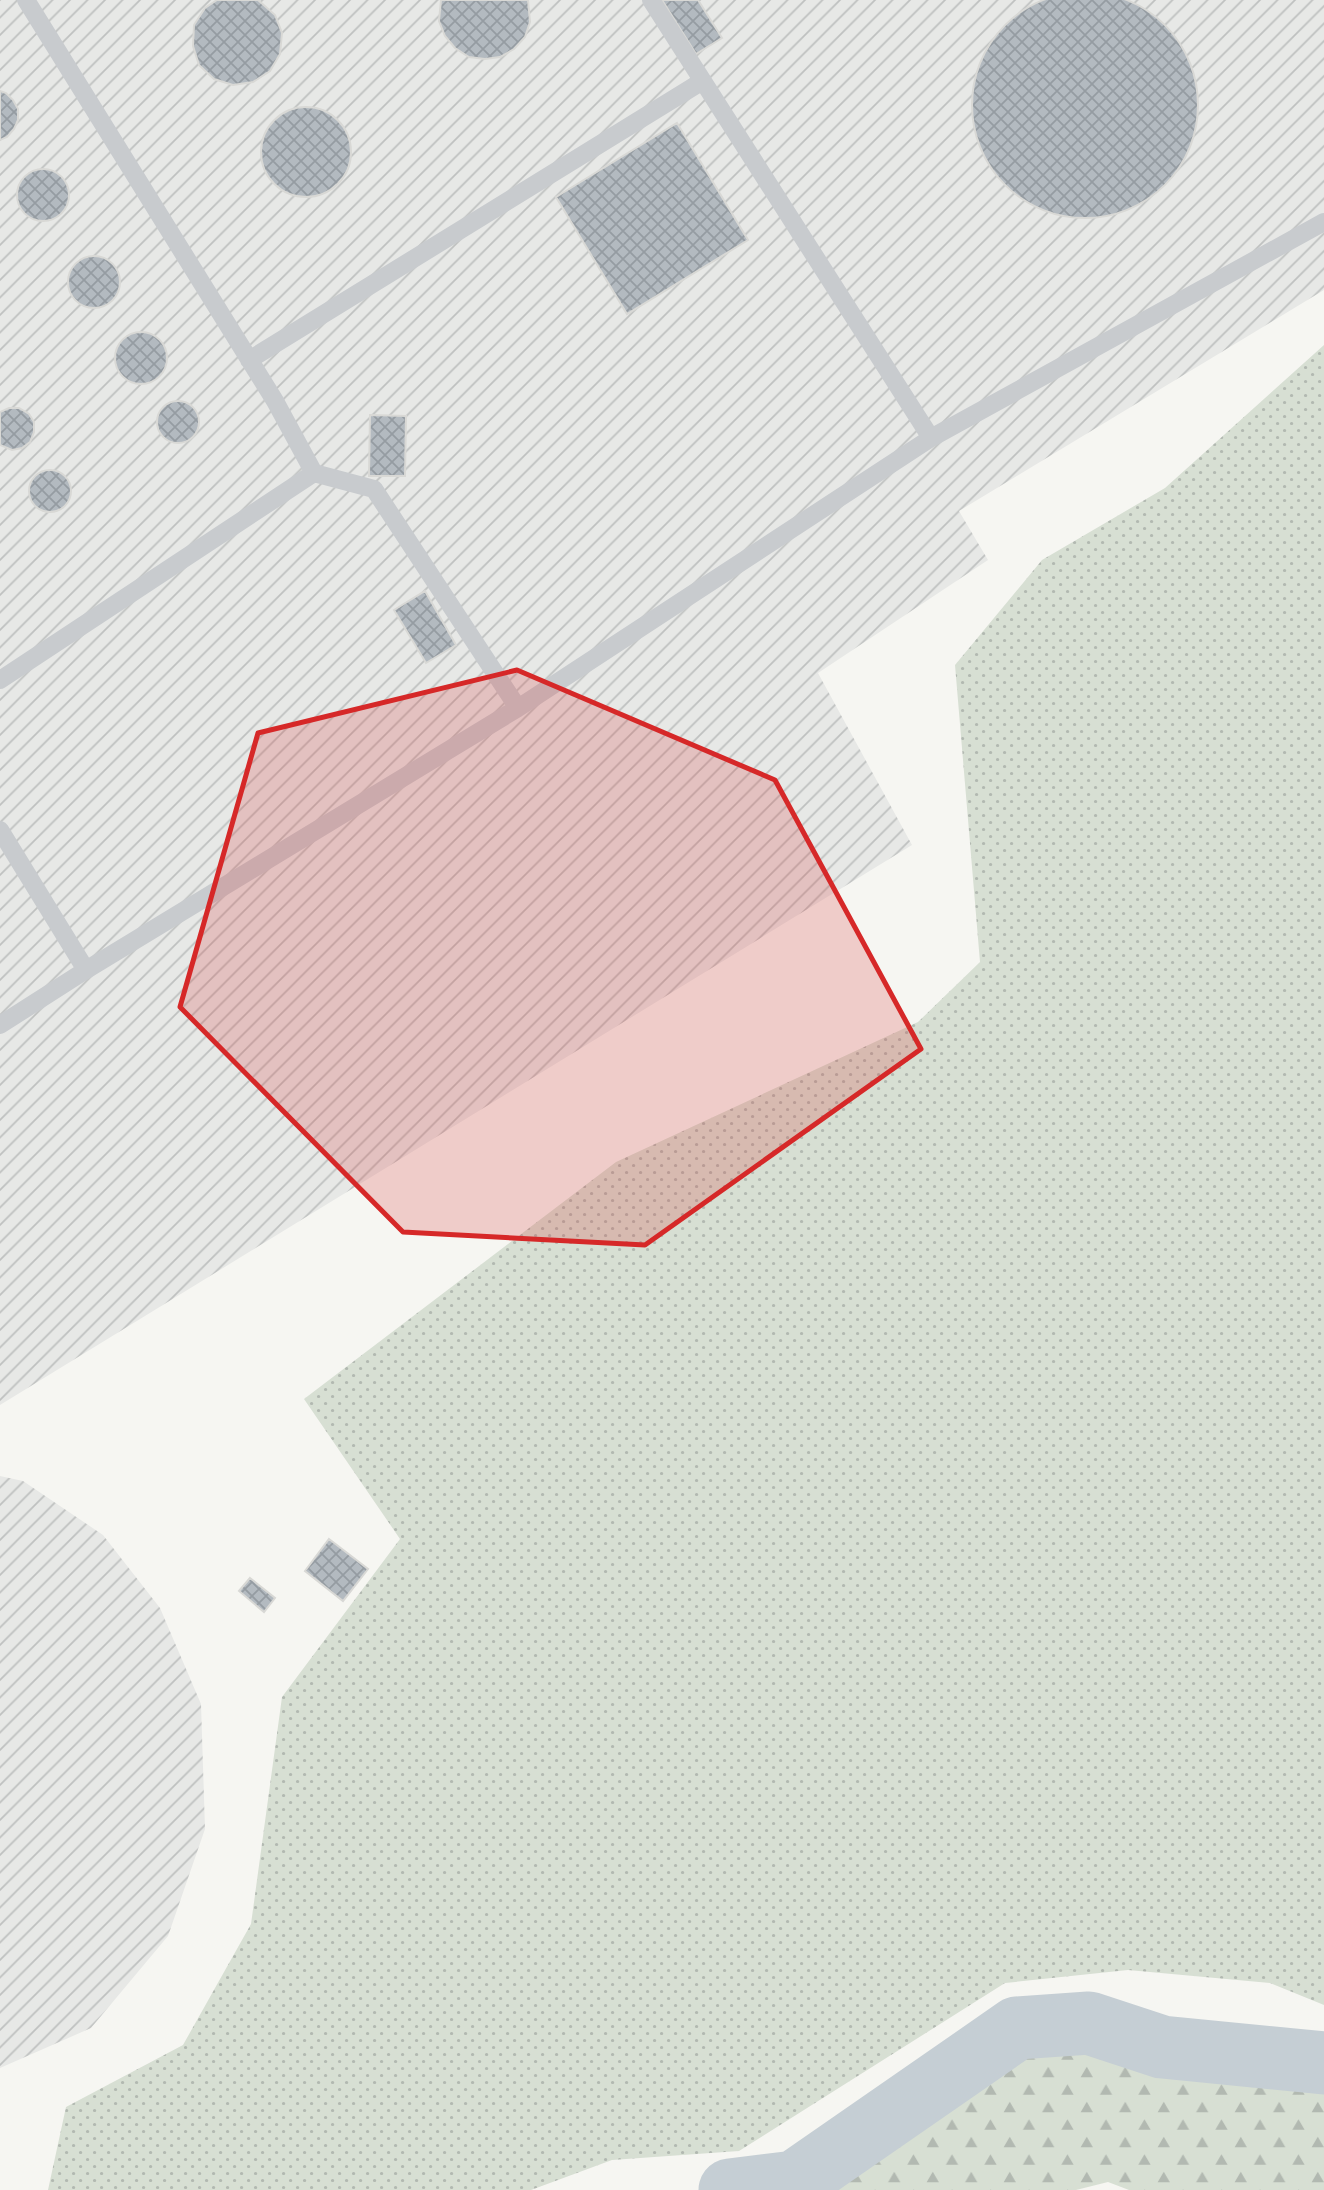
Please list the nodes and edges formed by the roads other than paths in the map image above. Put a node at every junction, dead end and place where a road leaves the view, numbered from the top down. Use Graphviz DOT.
graph roads {
  1 [pos="26,0"];
  2 [pos="651,0"];
  3 [pos="701,82"];
  4 [pos="1324,222"];
  5 [pos="249,360"];
  6 [pos="931,438"];
  7 [pos="314,473"];
  8 [pos="0,680"];
  9 [pos="518,708"];
  10 [pos="0,830"];
  11 [pos="86,970"];
  12 [pos="0,1025"];
  1 -- 5 [label="lane"];
  2 -- 3 [label="lane"];
  3 -- 5 [label="lane"];
  3 -- 6 [label="lane"];
  4 -- 6 [label="lane"];
  5 -- 7 [label="lane"];
  6 -- 9 [label="lane"];
  7 -- 8 [label="lane"];
  7 -- 9 [label="lane"];
  9 -- 11 [label="lane"];
  10 -- 11 [label="lane"];
  11 -- 12 [label="lane"];
}
